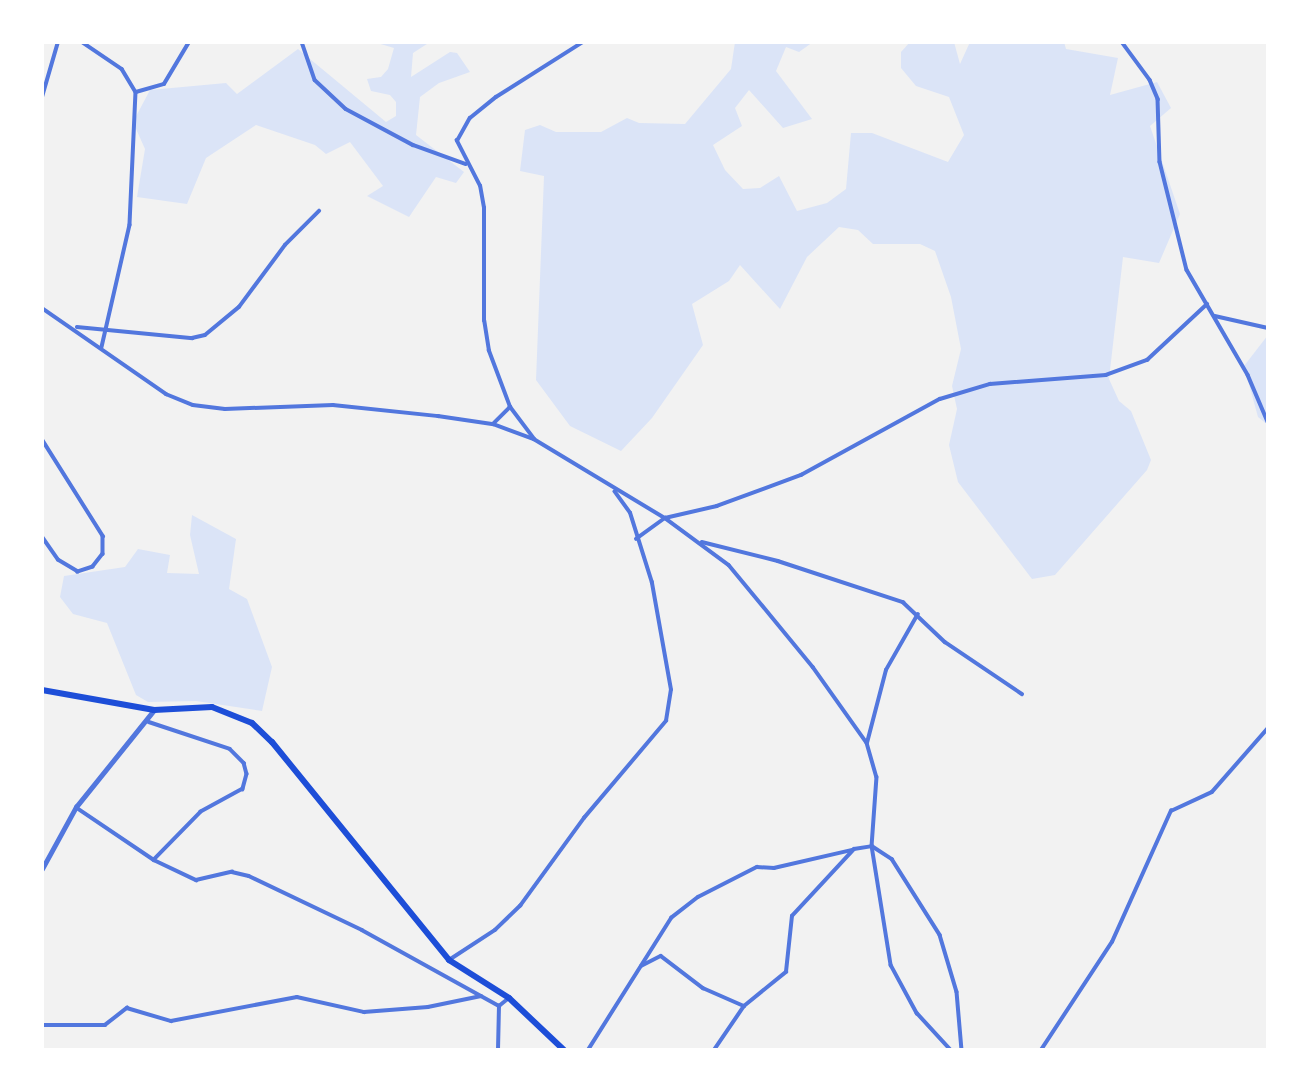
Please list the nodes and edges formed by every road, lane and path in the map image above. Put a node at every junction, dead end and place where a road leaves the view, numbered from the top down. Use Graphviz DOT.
graph roads {
  1 [pos="58,42"];
  2 [pos="82,42"];
  3 [pos="189,42"];
  4 [pos="302,42"];
  5 [pos="583,42"];
  6 [pos="1122,42"];
  7 [pos="136,92"];
  8 [pos="42,97"];
  9 [pos="468,165"];
  10 [pos="319,211"];
  11 [pos="1207,304"];
  12 [pos="42,308"];
  13 [pos="1215,316"];
  14 [pos="74,327"];
  15 [pos="1268,328"];
  16 [pos="103,331"];
  17 [pos="102,347"];
  18 [pos="510,407"];
  19 [pos="1268,422"];
  20 [pos="494,424"];
  21 [pos="42,439"];
  22 [pos="534,439"];
  23 [pos="613,489"];
  24 [pos="666,518"];
  25 [pos="42,537"];
  26 [pos="636,539"];
  27 [pos="700,542"];
  28 [pos="918,614"];
  29 [pos="42,690"];
  30 [pos="1022,694"];
  31 [pos="154,710"];
  32 [pos="149,722"];
  33 [pos="1268,728"];
  34 [pos="867,743"];
  35 [pos="76,807"];
  36 [pos="872,846"];
  37 [pos="854,849"];
  38 [pos="154,860"];
  39 [pos="42,869"];
  40 [pos="449,960"];
  41 [pos="640,967"];
  42 [pos="483,995"];
  43 [pos="509,998"];
  44 [pos="499,1006"];
  45 [pos="744,1006"];
  46 [pos="42,1025"];
  47 [pos="498,1050"];
  48 [pos="564,1050"];
  49 [pos="588,1050"];
  50 [pos="714,1050"];
  51 [pos="951,1050"];
  52 [pos="962,1050"];
  53 [pos="1041,1050"];
  1 -- 8 [label="street"];
  2 -- 7 [label="street"];
  3 -- 7 [label="street"];
  4 -- 9 [label="street"];
  5 -- 9 [label="street"];
  6 -- 11 [label="street"];
  7 -- 16 [label="street"];
  9 -- 18 [label="street"];
  10 -- 16 [label="street"];
  11 -- 13 [label="street"];
  11 -- 24 [label="street"];
  12 -- 14 [label="street"];
  13 -- 15 [label="street"];
  13 -- 19 [label="street"];
  14 -- 16 [label="street"];
  14 -- 17 [label="street"];
  16 -- 17 [label="street"];
  17 -- 20 [label="street"];
  18 -- 20 [label="street"];
  18 -- 22 [label="street"];
  20 -- 22 [label="street"];
  21 -- 25 [label="street"];
  22 -- 23 [label="street"];
  23 -- 24 [label="street"];
  23 -- 26 [label="street"];
  24 -- 26 [label="street"];
  24 -- 27 [label="street"];
  26 -- 40 [label="street"];
  27 -- 28 [label="street"];
  27 -- 34 [label="street"];
  28 -- 30 [label="street"];
  28 -- 34 [label="street"];
  29 -- 31 [label="highway"];
  31 -- 32 [label="street"];
  31 -- 40 [label="highway"];
  32 -- 35 [label="street"];
  32 -- 38 [label="street"];
  33 -- 53 [label="street"];
  34 -- 36 [label="street"];
  35 -- 38 [label="street"];
  35 -- 39 [label="street"];
  36 -- 37 [label="street"];
  36 -- 51 [label="street"];
  36 -- 52 [label="street"];
  37 -- 41 [label="street"];
  37 -- 45 [label="street"];
  38 -- 42 [label="street"];
  40 -- 43 [label="highway"];
  41 -- 45 [label="street"];
  41 -- 49 [label="street"];
  42 -- 44 [label="street"];
  42 -- 46 [label="street"];
  43 -- 44 [label="street"];
  43 -- 48 [label="highway"];
  44 -- 47 [label="street"];
  45 -- 50 [label="street"];
}
